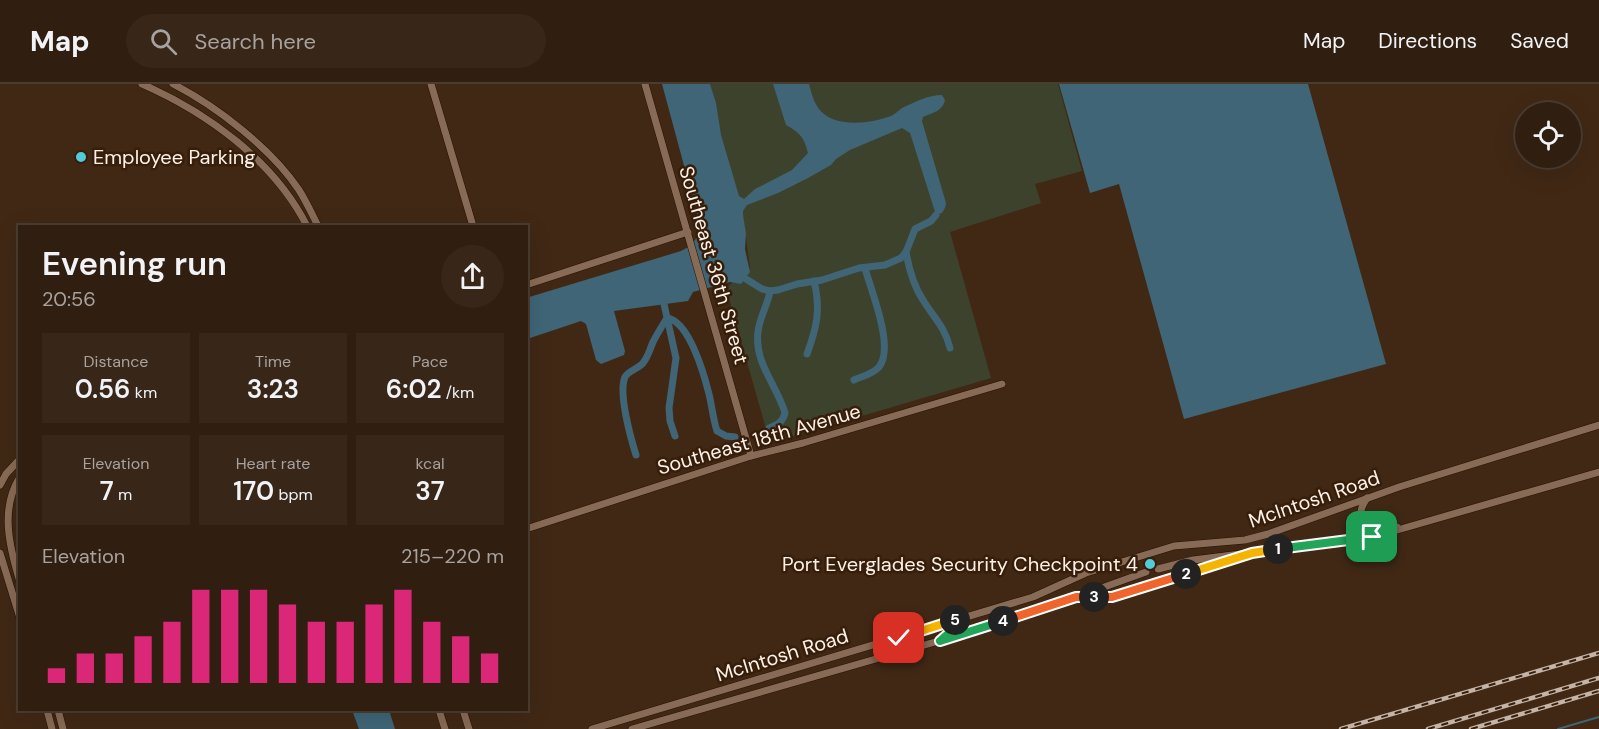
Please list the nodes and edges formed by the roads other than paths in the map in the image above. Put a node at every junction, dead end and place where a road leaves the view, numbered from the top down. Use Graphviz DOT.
graph roads {
  1 [pos="142,84"];
  2 [pos="173,84"];
  3 [pos="431,84"];
  4 [pos="645,84"];
  5 [pos="306,225"];
  6 [pos="317,225"];
  7 [pos="472,225"];
  8 [pos="688,232"];
  9 [pos="528,284"];
  10 [pos="1002,384"];
  11 [pos="1599,425"];
  12 [pos="751,456"];
  13 [pos="18,461"];
  14 [pos="1599,472"];
  15 [pos="18,479"];
  16 [pos="0,485"];
  17 [pos="1367,498"];
  18 [pos="1406,527"];
  19 [pos="528,528"];
  20 [pos="0,553"];
  21 [pos="1252,553"];
  22 [pos="1158,569"];
  23 [pos="1146,572"];
  24 [pos="18,575"];
  25 [pos="1076,597"];
  26 [pos="18,612"];
  27 [pos="956,620"];
  28 [pos="940,641"];
  29 [pos="47,711"];
  30 [pos="58,711"];
  31 [pos="439,711"];
  32 [pos="463,711"];
  33 [pos="52,729"];
  34 [pos="63,729"];
  35 [pos="445,729"];
  36 [pos="469,729"];
  37 [pos="592,729"];
  38 [pos="632,729"];
  1 -- 5 [label="street"];
  2 -- 6 [label="street"];
  3 -- 7 [label="street"];
  4 -- 8 [label="street, Southeast 36th Street"];
  8 -- 9 [label="street"];
  8 -- 12 [label="street, Southeast 36th Street"];
  10 -- 12 [label="street, Southeast 18th Avenue"];
  11 -- 17 [label="street, McIntosh Road"];
  12 -- 19 [label="street, Southeast 18th Avenue"];
  13 -- 16 [label="street"];
  14 -- 18 [label="street, McIntosh Road"];
  15 -- 24 [label="street"];
  17 -- 18 [label="street"];
  17 -- 27 [label="street, McIntosh Road"];
  18 -- 21 [label="street, McIntosh Road"];
  20 -- 26 [label="street"];
  21 -- 22 [label="street, McIntosh Road"];
  21 -- 25 [label="street, McIntosh Road"];
  23 -- 25 [label="street, McIntosh Road"];
  25 -- 28 [label="street, McIntosh Road"];
  27 -- 28 [label="street"];
  27 -- 37 [label="street, McIntosh Road"];
  28 -- 38 [label="street, McIntosh Road"];
  29 -- 33 [label="street"];
  30 -- 34 [label="street"];
  31 -- 35 [label="street"];
  32 -- 36 [label="street"];
}
